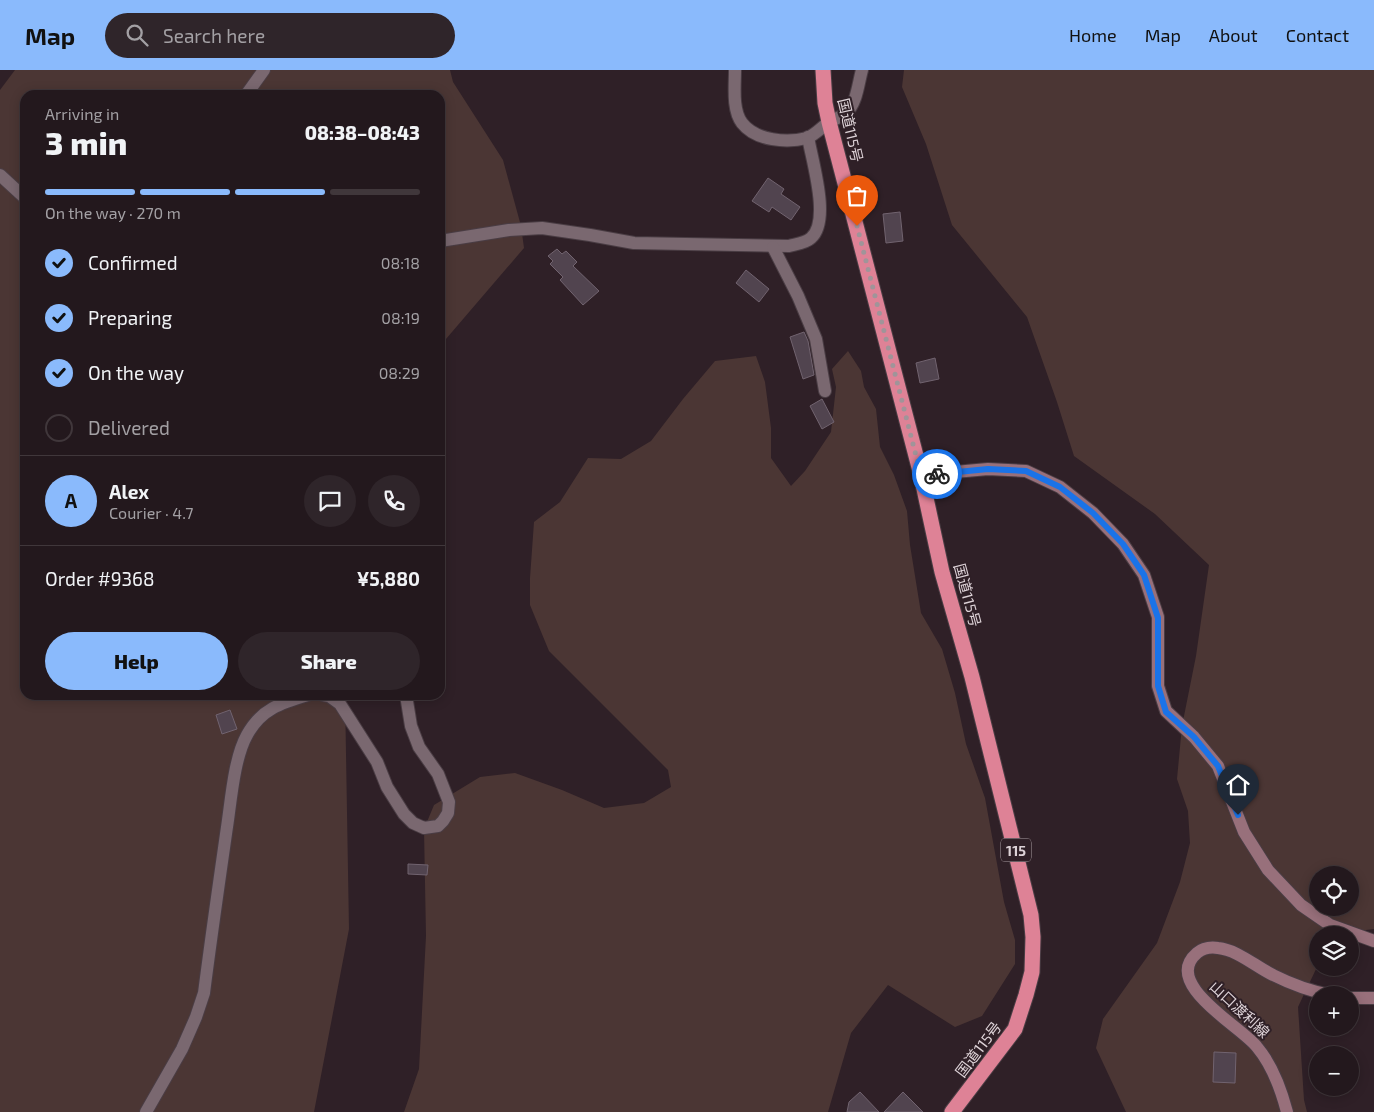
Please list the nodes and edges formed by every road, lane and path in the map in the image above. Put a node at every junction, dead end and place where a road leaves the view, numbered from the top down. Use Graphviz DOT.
graph roads {
  1 [pos="264,70"];
  2 [pos="735,70"];
  3 [pos="823,70"];
  4 [pos="862,70"];
  5 [pos="250,90"];
  6 [pos="830,122"];
  7 [pos="808,138"];
  8 [pos="0,175"];
  9 [pos="20,193"];
  10 [pos="445,240"];
  11 [pos="773,247"];
  12 [pos="825,391"];
  13 [pos="921,475"];
  14 [pos="292,700"];
  15 [pos="334,700"];
  16 [pos="407,700"];
  17 [pos="1374,941"];
  18 [pos="1309,989"];
  19 [pos="1359,998"];
  20 [pos="1374,998"];
  21 [pos="146,1112"];
  22 [pos="952,1112"];
  23 [pos="1287,1112"];
  1 -- 5 [label="street"];
  2 -- 7 [label="street"];
  3 -- 6 [label="highway, 国道115号 / 115"];
  4 -- 6 [label="street"];
  6 -- 7 [label="street"];
  6 -- 13 [label="highway, 国道115号 / 115"];
  7 -- 11 [label="street"];
  8 -- 9 [label="street"];
  10 -- 11 [label="street"];
  11 -- 12 [label="street"];
  13 -- 17 [label="main road"];
  13 -- 22 [label="highway, 国道115号 / 115"];
  14 -- 21 [label="street"];
  15 -- 16 [label="street"];
  18 -- 23 [label="main road, 山口渡利線"];
  19 -- 20 [label="main road"];
}
